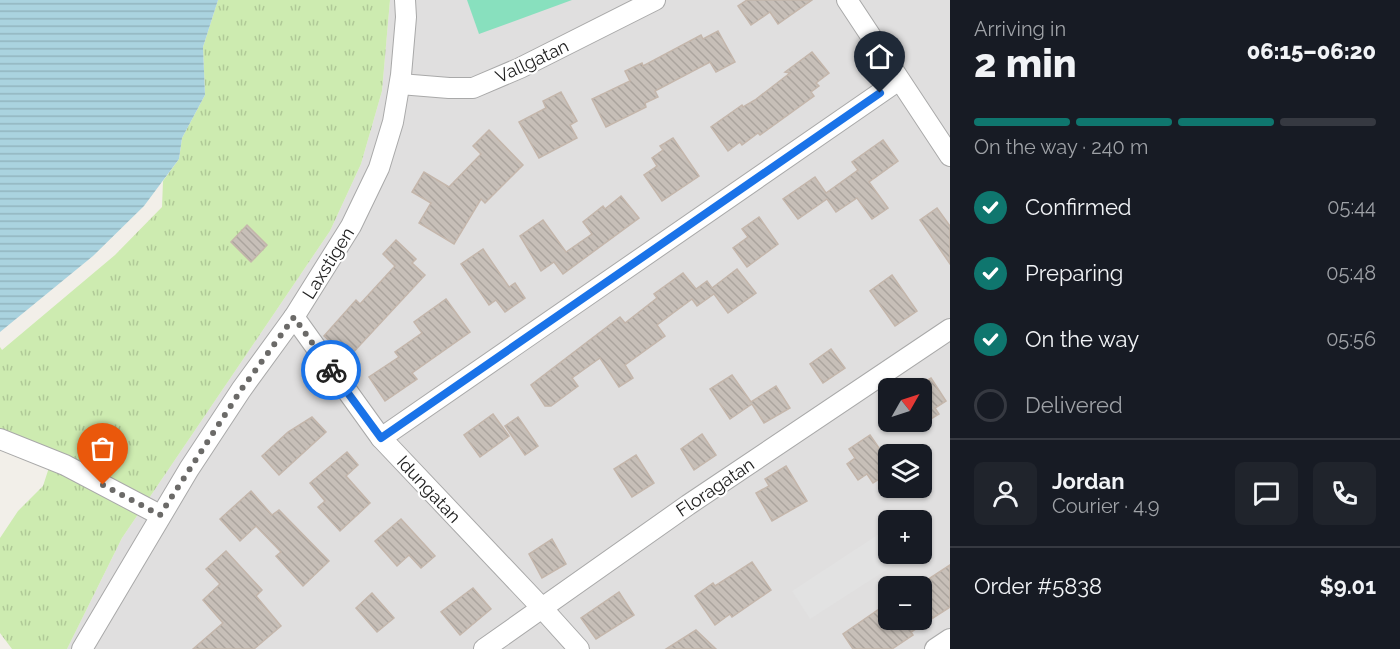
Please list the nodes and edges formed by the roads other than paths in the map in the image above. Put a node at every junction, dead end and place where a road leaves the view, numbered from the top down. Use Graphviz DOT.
graph roads {
  1 [pos="405,0"];
  2 [pos="655,0"];
  3 [pos="847,0"];
  4 [pos="899,80"];
  5 [pos="400,84"];
  6 [pos="950,156"];
  7 [pos="294,317"];
  8 [pos="950,329"];
  9 [pos="381,438"];
  10 [pos="0,439"];
  11 [pos="160,515"];
  12 [pos="542,608"];
  13 [pos="950,639"];
  14 [pos="82,649"];
  15 [pos="484,649"];
  16 [pos="579,649"];
  17 [pos="935,649"];
  1 -- 5 [label="street, Laxstigen"];
  2 -- 5 [label="street, Vallgatan"];
  3 -- 4 [label="street"];
  4 -- 6 [label="street"];
  4 -- 9 [label="street"];
  5 -- 7 [label="street, Laxstigen"];
  7 -- 9 [label="street, Idungatan"];
  7 -- 11 [label="street, Laxstigen"];
  8 -- 12 [label="street, Floragatan"];
  9 -- 12 [label="street, Idungatan"];
  10 -- 11 [label="street"];
  11 -- 14 [label="street, Laxstigen"];
  12 -- 15 [label="street, Floragatan"];
  12 -- 16 [label="street, Idungatan"];
  13 -- 17 [label="street"];
}
